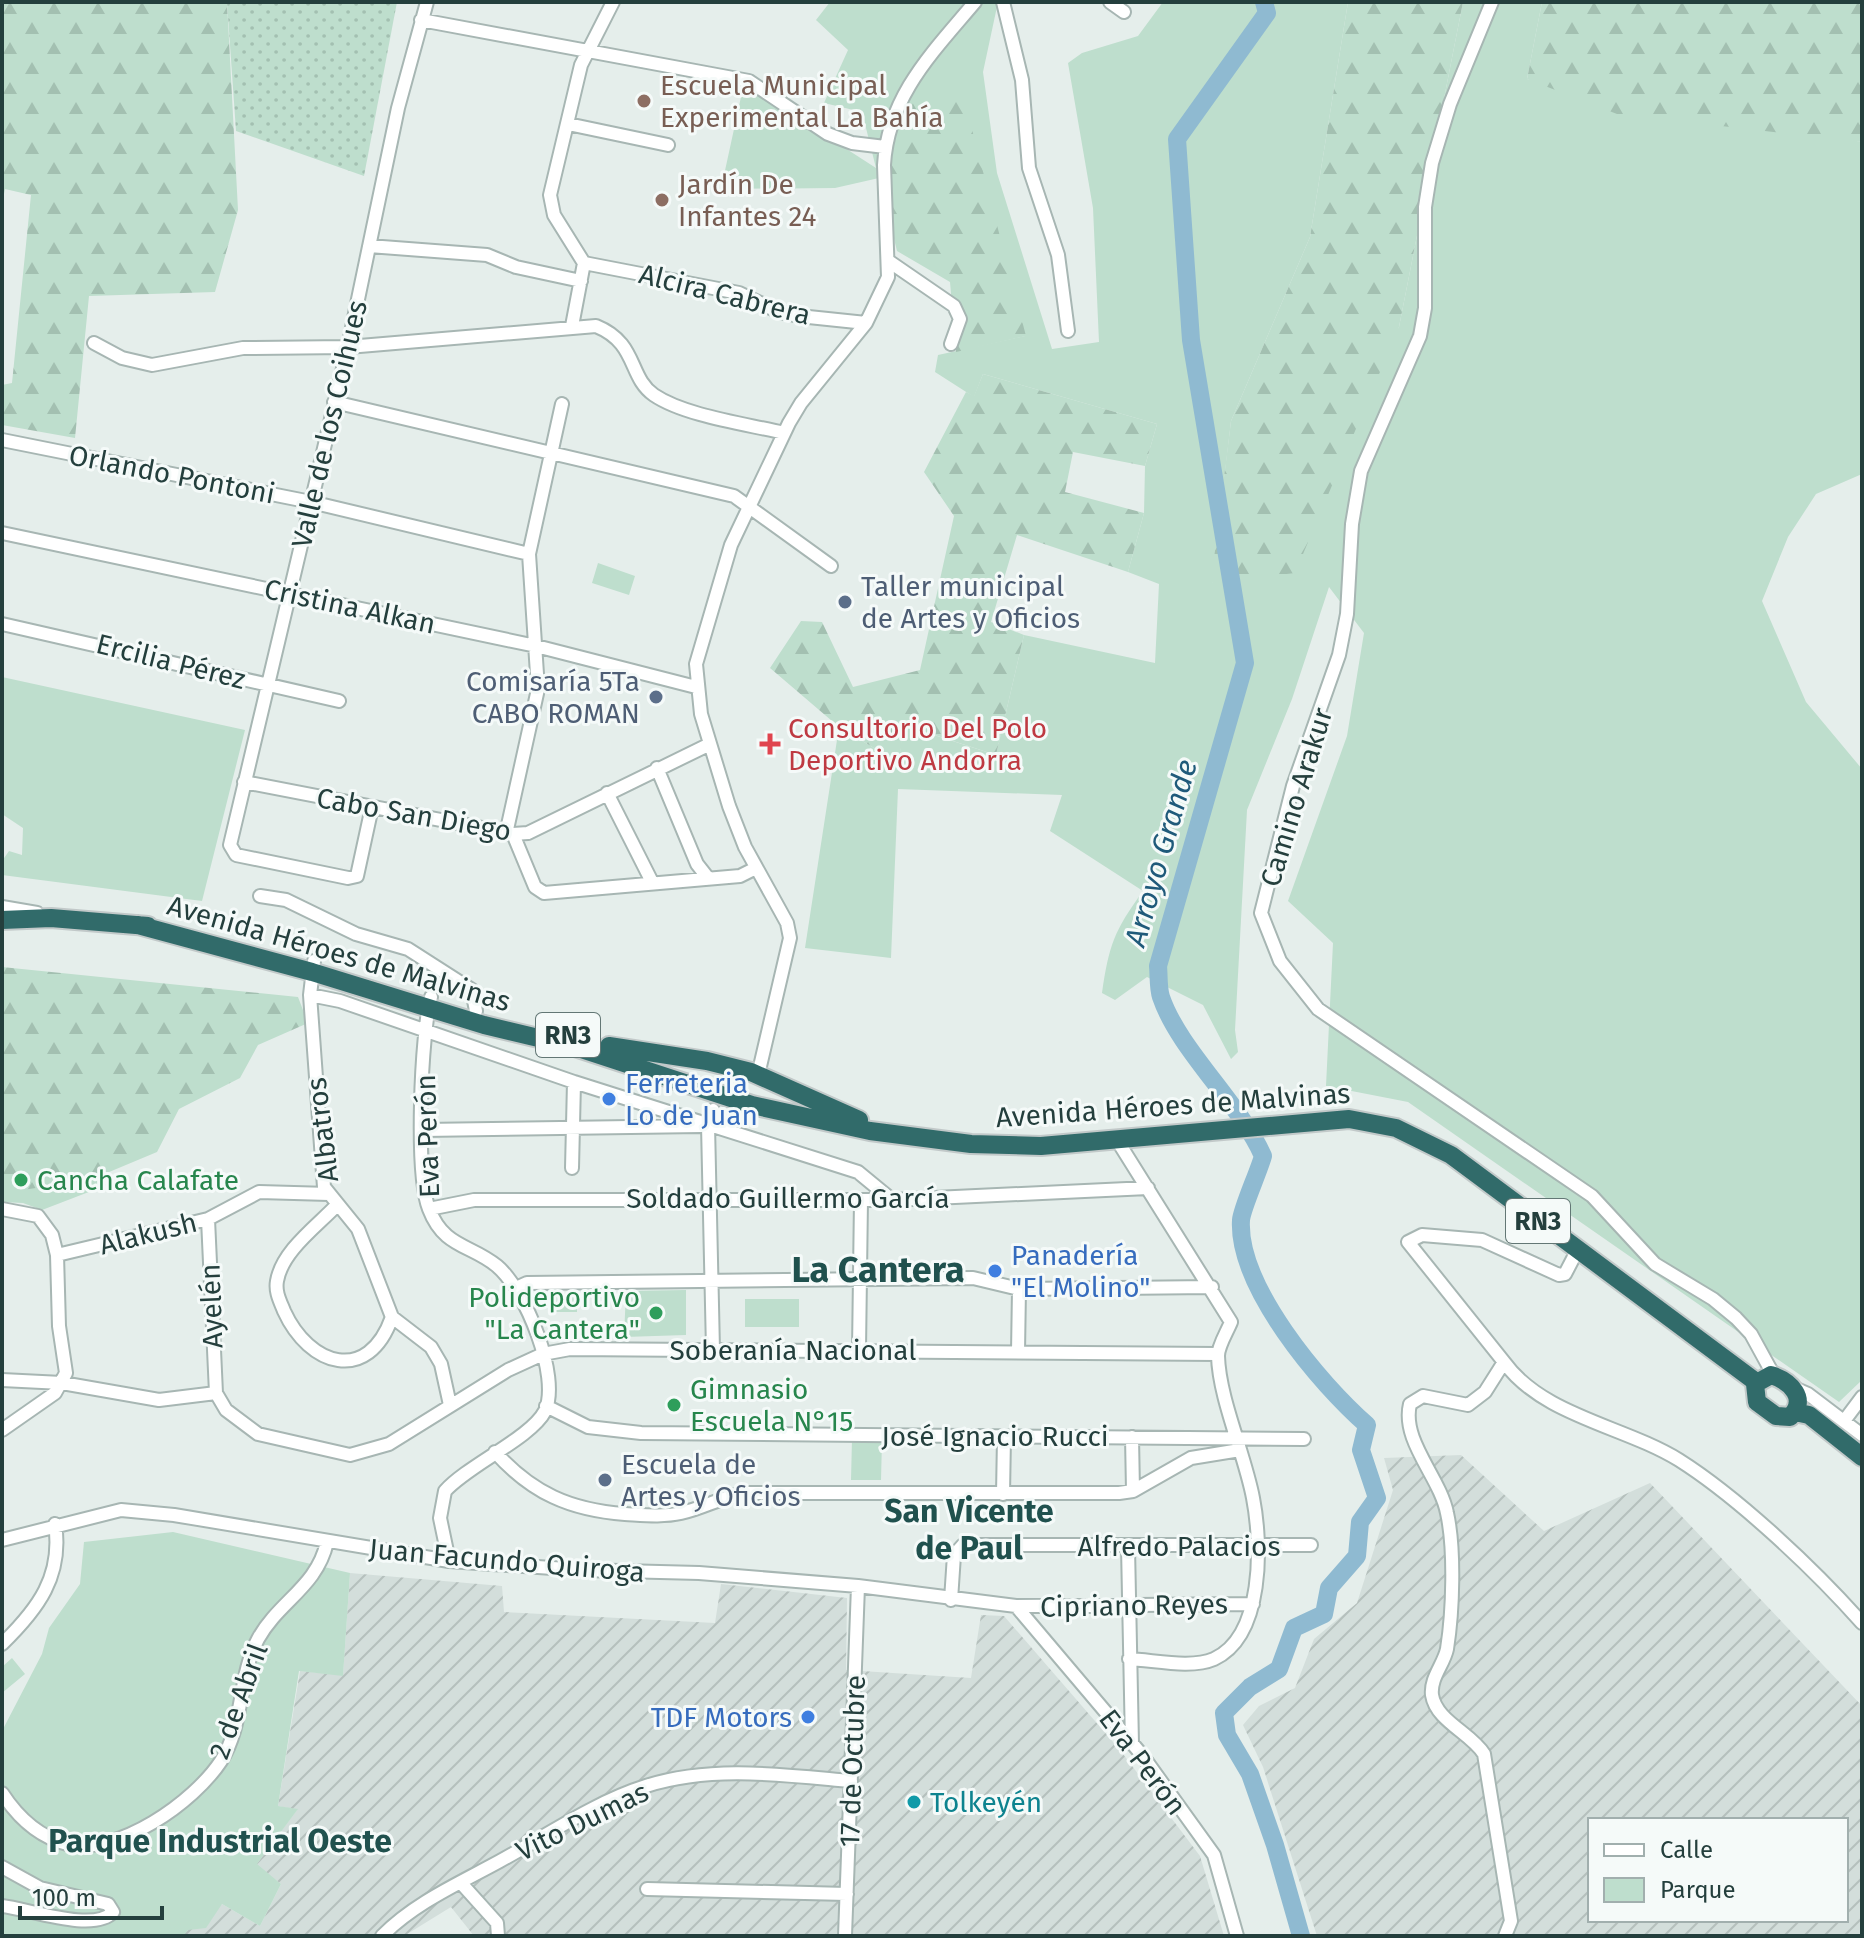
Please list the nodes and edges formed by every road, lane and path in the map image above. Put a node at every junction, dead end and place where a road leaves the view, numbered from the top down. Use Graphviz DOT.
graph roads {
  1 [pos="427,2"];
  2 [pos="613,2"];
  3 [pos="975,2"];
  4 [pos="1003,2"];
  5 [pos="1110,2"];
  6 [pos="1492,2"];
  7 [pos="1124,12"];
  8 [pos="421,20"];
  9 [pos="588,51"];
  10 [pos="568,124"];
  11 [pos="668,145"];
  12 [pos="885,147"];
  13 [pos="369,246"];
  14 [pos="890,262"];
  15 [pos="584,263"];
  16 [pos="581,281"];
  17 [pos="866,323"];
  18 [pos="572,326"];
  19 [pos="1068,331"];
  20 [pos="94,343"];
  21 [pos="951,344"];
  22 [pos="348,347"];
  23 [pos="334,402"];
  24 [pos="562,404"];
  25 [pos="784,433"];
  26 [pos="2,440"];
  27 [pos="549,455"];
  28 [pos="311,502"];
  29 [pos="750,505"];
  30 [pos="2,533"];
  31 [pos="529,554"];
  32 [pos="831,566"];
  33 [pos="290,593"];
  34 [pos="2,624"];
  35 [pos="536,646"];
  36 [pos="267,684"];
  37 [pos="696,687"];
  38 [pos="339,701"];
  39 [pos="708,745"];
  40 [pos="657,768"];
  41 [pos="244,782"];
  42 [pos="607,793"];
  43 [pos="372,807"];
  44 [pos="510,834"];
  45 [pos="756,868"];
  46 [pos="708,878"];
  47 [pos="652,882"];
  48 [pos="260,896"];
  49 [pos="2,907"];
  50 [pos="72,919"];
  51 [pos="2,920"];
  52 [pos="313,966"];
  53 [pos="310,995"];
  54 [pos="430,1002"];
  55 [pos="476,1011"];
  56 [pos="424,1031"];
  57 [pos="761,1054"];
  58 [pos="707,1061"];
  59 [pos="731,1067"];
  60 [pos="760,1076"];
  61 [pos="574,1082"];
  62 [pos="701,1089"];
  63 [pos="730,1098"];
  64 [pos="752,1105"];
  65 [pos="713,1110"];
  66 [pos="708,1125"];
  67 [pos="573,1128"];
  68 [pos="423,1130"];
  69 [pos="895,1133"];
  70 [pos="1117,1140"];
  71 [pos="572,1168"];
  72 [pos="1148,1188"];
  73 [pos="711,1198"];
  74 [pos="333,1200"];
  75 [pos="861,1200"];
  76 [pos="892,1200"];
  77 [pos="2,1209"];
  78 [pos="429,1209"];
  79 [pos="208,1219"];
  80 [pos="1577,1251"];
  81 [pos="57,1255"];
  82 [pos="859,1280"];
  83 [pos="711,1282"];
  84 [pos="1212,1287"];
  85 [pos="516,1288"];
  86 [pos="1019,1289"];
  87 [pos="392,1317"];
  88 [pos="713,1350"];
  89 [pos="859,1350"];
  90 [pos="1018,1352"];
  91 [pos="543,1354"];
  92 [pos="1217,1354"];
  93 [pos="1504,1362"];
  94 [pos="1774,1376"];
  95 [pos="2,1380"];
  96 [pos="1756,1382"];
  97 [pos="62,1383"];
  98 [pos="1792,1387"];
  99 [pos="216,1393"];
  100 [pos="1862,1397"];
  101 [pos="450,1405"];
  102 [pos="546,1406"];
  103 [pos="1795,1412"];
  104 [pos="1844,1421"];
  105 [pos="2,1430"];
  106 [pos="1862,1435"];
  107 [pos="1004,1437"];
  108 [pos="1132,1437"];
  109 [pos="1304,1439"];
  110 [pos="1238,1444"];
  111 [pos="495,1452"];
  112 [pos="1862,1457"];
  113 [pos="1133,1491"];
  114 [pos="1003,1494"];
  115 [pos="55,1524"];
  116 [pos="2,1540"];
  117 [pos="327,1542"];
  118 [pos="1257,1545"];
  119 [pos="1311,1545"];
  120 [pos="1128,1547"];
  121 [pos="449,1561"];
  122 [pos="858,1586"];
  123 [pos="951,1600"];
  124 [pos="1253,1604"];
  125 [pos="1129,1605"];
  126 [pos="1016,1606"];
  127 [pos="1862,1623"];
  128 [pos="2,1644"];
  129 [pos="1129,1659"];
  130 [pos="1132,1744"];
  131 [pos="851,1781"];
  132 [pos="2,1793"];
  133 [pos="2,1867"];
  134 [pos="461,1883"];
  135 [pos="647,1889"];
  136 [pos="847,1894"];
  137 [pos="2,1906"];
  138 [pos="382,1936"];
  139 [pos="498,1936"];
  140 [pos="845,1936"];
  141 [pos="1237,1936"];
  142 [pos="1505,1936"];
  1 -- 8 [label="street, Valle de los Coihues"];
  2 -- 9 [label="street"];
  3 -- 12 [label="street"];
  4 -- 19 [label="street"];
  5 -- 7 [label="street"];
  6 -- 94 [label="street, Camino Arakur"];
  8 -- 9 [label="street"];
  8 -- 13 [label="street, Valle de los Coihues"];
  9 -- 10 [label="street"];
  9 -- 12 [label="street"];
  10 -- 11 [label="street"];
  10 -- 15 [label="street"];
  12 -- 14 [label="street"];
  13 -- 16 [label="street"];
  13 -- 22 [label="street, Valle de los Coihues"];
  14 -- 17 [label="street"];
  14 -- 21 [label="street"];
  15 -- 16 [label="street"];
  15 -- 17 [label="street, Alcira Cabrera"];
  16 -- 18 [label="street"];
  17 -- 25 [label="street"];
  18 -- 22 [label="street"];
  18 -- 25 [label="street"];
  20 -- 22 [label="street"];
  22 -- 23 [label="street, Valle de los Coihues"];
  23 -- 27 [label="street"];
  23 -- 28 [label="street, Valle de los Coihues"];
  24 -- 27 [label="street"];
  25 -- 29 [label="street"];
  26 -- 28 [label="street, Orlando Pontoni"];
  27 -- 29 [label="street"];
  27 -- 31 [label="street"];
  28 -- 31 [label="street, Orlando Pontoni"];
  28 -- 33 [label="street, Valle de los Coihues"];
  29 -- 32 [label="street"];
  29 -- 37 [label="street"];
  30 -- 33 [label="street, Cristina Alkan"];
  31 -- 35 [label="street"];
  33 -- 35 [label="street, Cristina Alkan"];
  33 -- 36 [label="street, Valle de los Coihues"];
  34 -- 36 [label="street, Ercilia Pérez"];
  35 -- 37 [label="street, Cristina Alkan"];
  35 -- 44 [label="street"];
  36 -- 38 [label="street, Ercilia Pérez"];
  36 -- 41 [label="street, Valle de los Coihues"];
  37 -- 39 [label="street"];
  39 -- 40 [label="street, Cabo San Diego"];
  39 -- 45 [label="street"];
  40 -- 42 [label="street, Cabo San Diego"];
  40 -- 46 [label="street"];
  41 -- 43 [label="street, Cabo San Diego"];
  41 -- 43 [label="street, Valle de los Coihues"];
  42 -- 44 [label="street, Cabo San Diego"];
  42 -- 47 [label="street"];
  43 -- 44 [label="street, Cabo San Diego"];
  44 -- 47 [label="street"];
  45 -- 46 [label="street"];
  45 -- 57 [label="street"];
  46 -- 47 [label="street"];
  48 -- 55 [label="street"];
  49 -- 50 [label="street"];
  50 -- 51 [label="highway, Avenida Héroes de Malvinas / RN3"];
  50 -- 52 [label="highway, Avenida Héroes de Malvinas / RN3"];
  52 -- 53 [label="street, Albatros"];
  52 -- 54 [label="highway, Avenida Héroes de Malvinas / RN3"];
  53 -- 56 [label="street"];
  53 -- 74 [label="street, Albatros"];
  54 -- 55 [label="highway, Avenida Héroes de Malvinas / RN3"];
  54 -- 56 [label="street, Eva Perón"];
  54 -- 62 [label="highway, Avenida Héroes de Malvinas / RN3"];
  55 -- 58 [label="highway, Avenida Héroes de Malvinas / RN3"];
  56 -- 61 [label="street"];
  56 -- 68 [label="street, Eva Perón"];
  57 -- 59 [label="street"];
  57 -- 60 [label="street"];
  58 -- 59 [label="highway, Avenida Héroes de Malvinas / RN3"];
  58 -- 62 [label="highway"];
  59 -- 60 [label="highway, Avenida Héroes de Malvinas / RN3"];
  60 -- 64 [label="highway"];
  60 -- 69 [label="highway, Avenida Héroes de Malvinas / RN3"];
  61 -- 66 [label="street"];
  61 -- 67 [label="street"];
  62 -- 63 [label="highway, Avenida Héroes de Malvinas / RN3"];
  62 -- 65 [label="street"];
  63 -- 64 [label="highway, Avenida Héroes de Malvinas / RN3"];
  63 -- 65 [label="street"];
  64 -- 69 [label="highway, Avenida Héroes de Malvinas / RN3"];
  65 -- 66 [label="street"];
  66 -- 67 [label="street"];
  66 -- 73 [label="street"];
  66 -- 76 [label="street"];
  67 -- 68 [label="street"];
  67 -- 71 [label="street"];
  68 -- 78 [label="street, Eva Perón"];
  69 -- 70 [label="highway, Avenida Héroes de Malvinas / RN3"];
  70 -- 72 [label="street"];
  70 -- 80 [label="highway, Avenida Héroes de Malvinas / RN3"];
  72 -- 76 [label="street, Soldado Guillermo García"];
  72 -- 84 [label="street"];
  73 -- 75 [label="street, Soldado Guillermo García"];
  73 -- 78 [label="street, Soldado Guillermo García"];
  73 -- 83 [label="street"];
  74 -- 79 [label="street, Alakush"];
  74 -- 87 [label="street, Albatros"];
  74 -- 87 [label="street"];
  75 -- 76 [label="street, Soldado Guillermo García"];
  75 -- 82 [label="street"];
  77 -- 81 [label="street"];
  78 -- 85 [label="street, Eva Perón"];
  79 -- 81 [label="street, Alakush"];
  79 -- 99 [label="street, Ayelén"];
  80 -- 93 [label="street"];
  80 -- 96 [label="highway, Avenida Héroes de Malvinas / RN3"];
  81 -- 97 [label="street"];
  82 -- 83 [label="street"];
  82 -- 86 [label="street"];
  82 -- 89 [label="street"];
  83 -- 85 [label="street"];
  83 -- 88 [label="street"];
  84 -- 86 [label="street"];
  84 -- 92 [label="street"];
  85 -- 91 [label="street, Eva Perón"];
  86 -- 90 [label="street"];
  87 -- 101 [label="street"];
  88 -- 89 [label="street, Soberanía Nacional"];
  88 -- 91 [label="street, Soberanía Nacional"];
  89 -- 90 [label="street, Soberanía Nacional"];
  90 -- 92 [label="street, Soberanía Nacional"];
  91 -- 101 [label="street, Soberanía Nacional"];
  91 -- 102 [label="street, Eva Perón"];
  92 -- 110 [label="street"];
  93 -- 127 [label="street"];
  93 -- 142 [label="street"];
  94 -- 96 [label="highway"];
  94 -- 98 [label="highway"];
  95 -- 97 [label="street"];
  96 -- 103 [label="highway, Avenida Héroes de Malvinas / RN3"];
  97 -- 99 [label="street"];
  97 -- 105 [label="street"];
  98 -- 103 [label="highway"];
  98 -- 104 [label="street"];
  99 -- 101 [label="street, Soberanía Nacional"];
  100 -- 104 [label="street"];
  102 -- 107 [label="street, José Ignacio Rucci"];
  102 -- 111 [label="street"];
  103 -- 112 [label="highway, Avenida Héroes de Malvinas / RN3"];
  104 -- 106 [label="street"];
  107 -- 108 [label="street, José Ignacio Rucci"];
  107 -- 114 [label="street"];
  108 -- 110 [label="street, José Ignacio Rucci"];
  108 -- 113 [label="street"];
  109 -- 110 [label="street, José Ignacio Rucci"];
  110 -- 113 [label="street"];
  110 -- 118 [label="street"];
  111 -- 114 [label="street"];
  111 -- 121 [label="street"];
  113 -- 114 [label="street"];
  115 -- 116 [label="street, Juan Facundo Quiroga"];
  115 -- 117 [label="street, Juan Facundo Quiroga"];
  115 -- 128 [label="street"];
  117 -- 121 [label="street, Juan Facundo Quiroga"];
  117 -- 132 [label="street, 2 de Abril"];
  118 -- 119 [label="street, Alfredo Palacios"];
  118 -- 120 [label="street, Alfredo Palacios"];
  118 -- 124 [label="street"];
  120 -- 123 [label="street, Alfredo Palacios"];
  120 -- 125 [label="street"];
  121 -- 122 [label="street, Juan Facundo Quiroga"];
  122 -- 123 [label="street, Juan Facundo Quiroga"];
  122 -- 131 [label="street, 17 de Octubre"];
  123 -- 126 [label="street, Juan Facundo Quiroga"];
  124 -- 125 [label="street, Cipriano Reyes"];
  124 -- 129 [label="street"];
  125 -- 126 [label="street, Cipriano Reyes"];
  125 -- 129 [label="street"];
  126 -- 130 [label="street, Eva Perón"];
  129 -- 130 [label="street"];
  130 -- 141 [label="street, Eva Perón"];
  131 -- 134 [label="street, Vito Dumas"];
  131 -- 136 [label="street, 17 de Octubre"];
  133 -- 137 [label="street"];
  134 -- 138 [label="street, Vito Dumas"];
  134 -- 139 [label="street"];
  135 -- 136 [label="street"];
  136 -- 140 [label="street, 17 de Octubre"];
}
